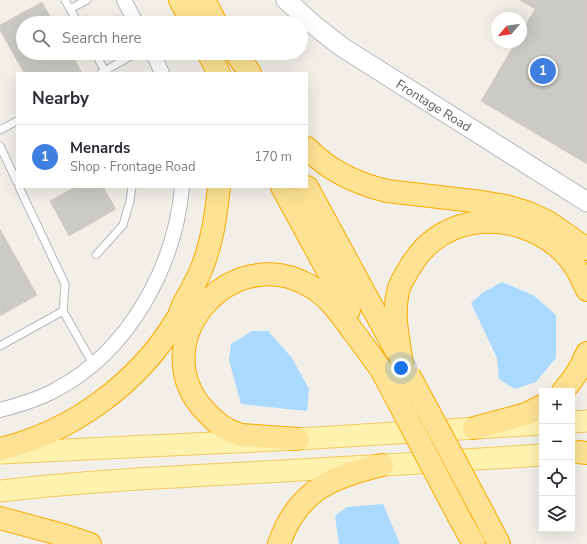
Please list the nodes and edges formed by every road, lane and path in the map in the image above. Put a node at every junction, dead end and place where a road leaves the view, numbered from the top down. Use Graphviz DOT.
graph roads {
  1 [pos="65,0"];
  2 [pos="87,0"];
  3 [pos="124,0"];
  4 [pos="169,0"];
  5 [pos="180,0"];
  6 [pos="204,0"];
  7 [pos="286,0"];
  8 [pos="70,9"];
  9 [pos="74,16"];
  10 [pos="132,16"];
  11 [pos="177,16"];
  12 [pos="188,16"];
  13 [pos="212,16"];
  14 [pos="304,16"];
  15 [pos="308,20"];
  16 [pos="98,60"];
  17 [pos="124,60"];
  18 [pos="156,60"];
  19 [pos="197,60"];
  20 [pos="212,60"];
  21 [pos="237,60"];
  22 [pos="241,60"];
  23 [pos="103,72"];
  24 [pos="162,72"];
  25 [pos="203,72"];
  26 [pos="218,72"];
  27 [pos="243,72"];
  28 [pos="249,72"];
  29 [pos="16,121"];
  30 [pos="0,130"];
  31 [pos="0,146"];
  32 [pos="308,149"];
  33 [pos="16,180"];
  34 [pos="19,188"];
  35 [pos="132,188"];
  36 [pos="182,188"];
  37 [pos="219,188"];
  38 [pos="283,188"];
  39 [pos="308,188"];
  40 [pos="587,202"];
  41 [pos="587,249"];
  42 [pos="96,255"];
  43 [pos="587,290"];
  44 [pos="64,311"];
  45 [pos="0,346"];
  46 [pos="587,353"];
  47 [pos="93,365"];
  48 [pos="406,369"];
  49 [pos="382,371"];
  50 [pos="566,388"];
  51 [pos="539,408"];
  52 [pos="0,410"];
  53 [pos="587,421"];
  54 [pos="575,422"];
  55 [pos="539,424"];
  56 [pos="474,428"];
  57 [pos="298,439"];
  58 [pos="0,448"];
  59 [pos="0,453"];
  60 [pos="539,455"];
  61 [pos="382,466"];
  62 [pos="0,491"];
  63 [pos="0,518"];
  64 [pos="472,542"];
  65 [pos="90,544"];
  66 [pos="279,544"];
  67 [pos="499,544"];
  1 -- 8 [label="lane"];
  2 -- 8 [label="lane"];
  3 -- 10 [label="street"];
  4 -- 11 [label="highway"];
  5 -- 12 [label="highway"];
  6 -- 13 [label="highway"];
  7 -- 14 [label="street, Frontage Road"];
  8 -- 9 [label="lane"];
  15 -- 40 [label="street, Frontage Road"];
  16 -- 23 [label="lane"];
  17 -- 23 [label="lane"];
  18 -- 24 [label="street"];
  19 -- 25 [label="highway"];
  20 -- 26 [label="highway"];
  21 -- 27 [label="highway"];
  22 -- 28 [label="highway"];
  29 -- 30 [label="lane"];
  31 -- 33 [label="lane"];
  32 -- 41 [label="highway"];
  34 -- 44 [label="lane"];
  35 -- 42 [label="lane"];
  36 -- 47 [label="street"];
  37 -- 58 [label="highway"];
  38 -- 49 [label="highway"];
  39 -- 48 [label="highway"];
  43 -- 48 [label="highway"];
  44 -- 45 [label="lane"];
  44 -- 47 [label="lane"];
  46 -- 50 [label="highway"];
  47 -- 52 [label="street"];
  48 -- 67 [label="highway, bridge"];
  49 -- 57 [label="highway"];
  49 -- 64 [label="highway, bridge"];
  51 -- 56 [label="highway"];
  53 -- 54 [label="main road"];
  55 -- 56 [label="main road"];
  56 -- 57 [label="main road"];
  57 -- 59 [label="main road"];
  60 -- 61 [label="main road"];
  61 -- 62 [label="main road"];
  61 -- 66 [label="highway"];
  63 -- 65 [label="highway"];
}
